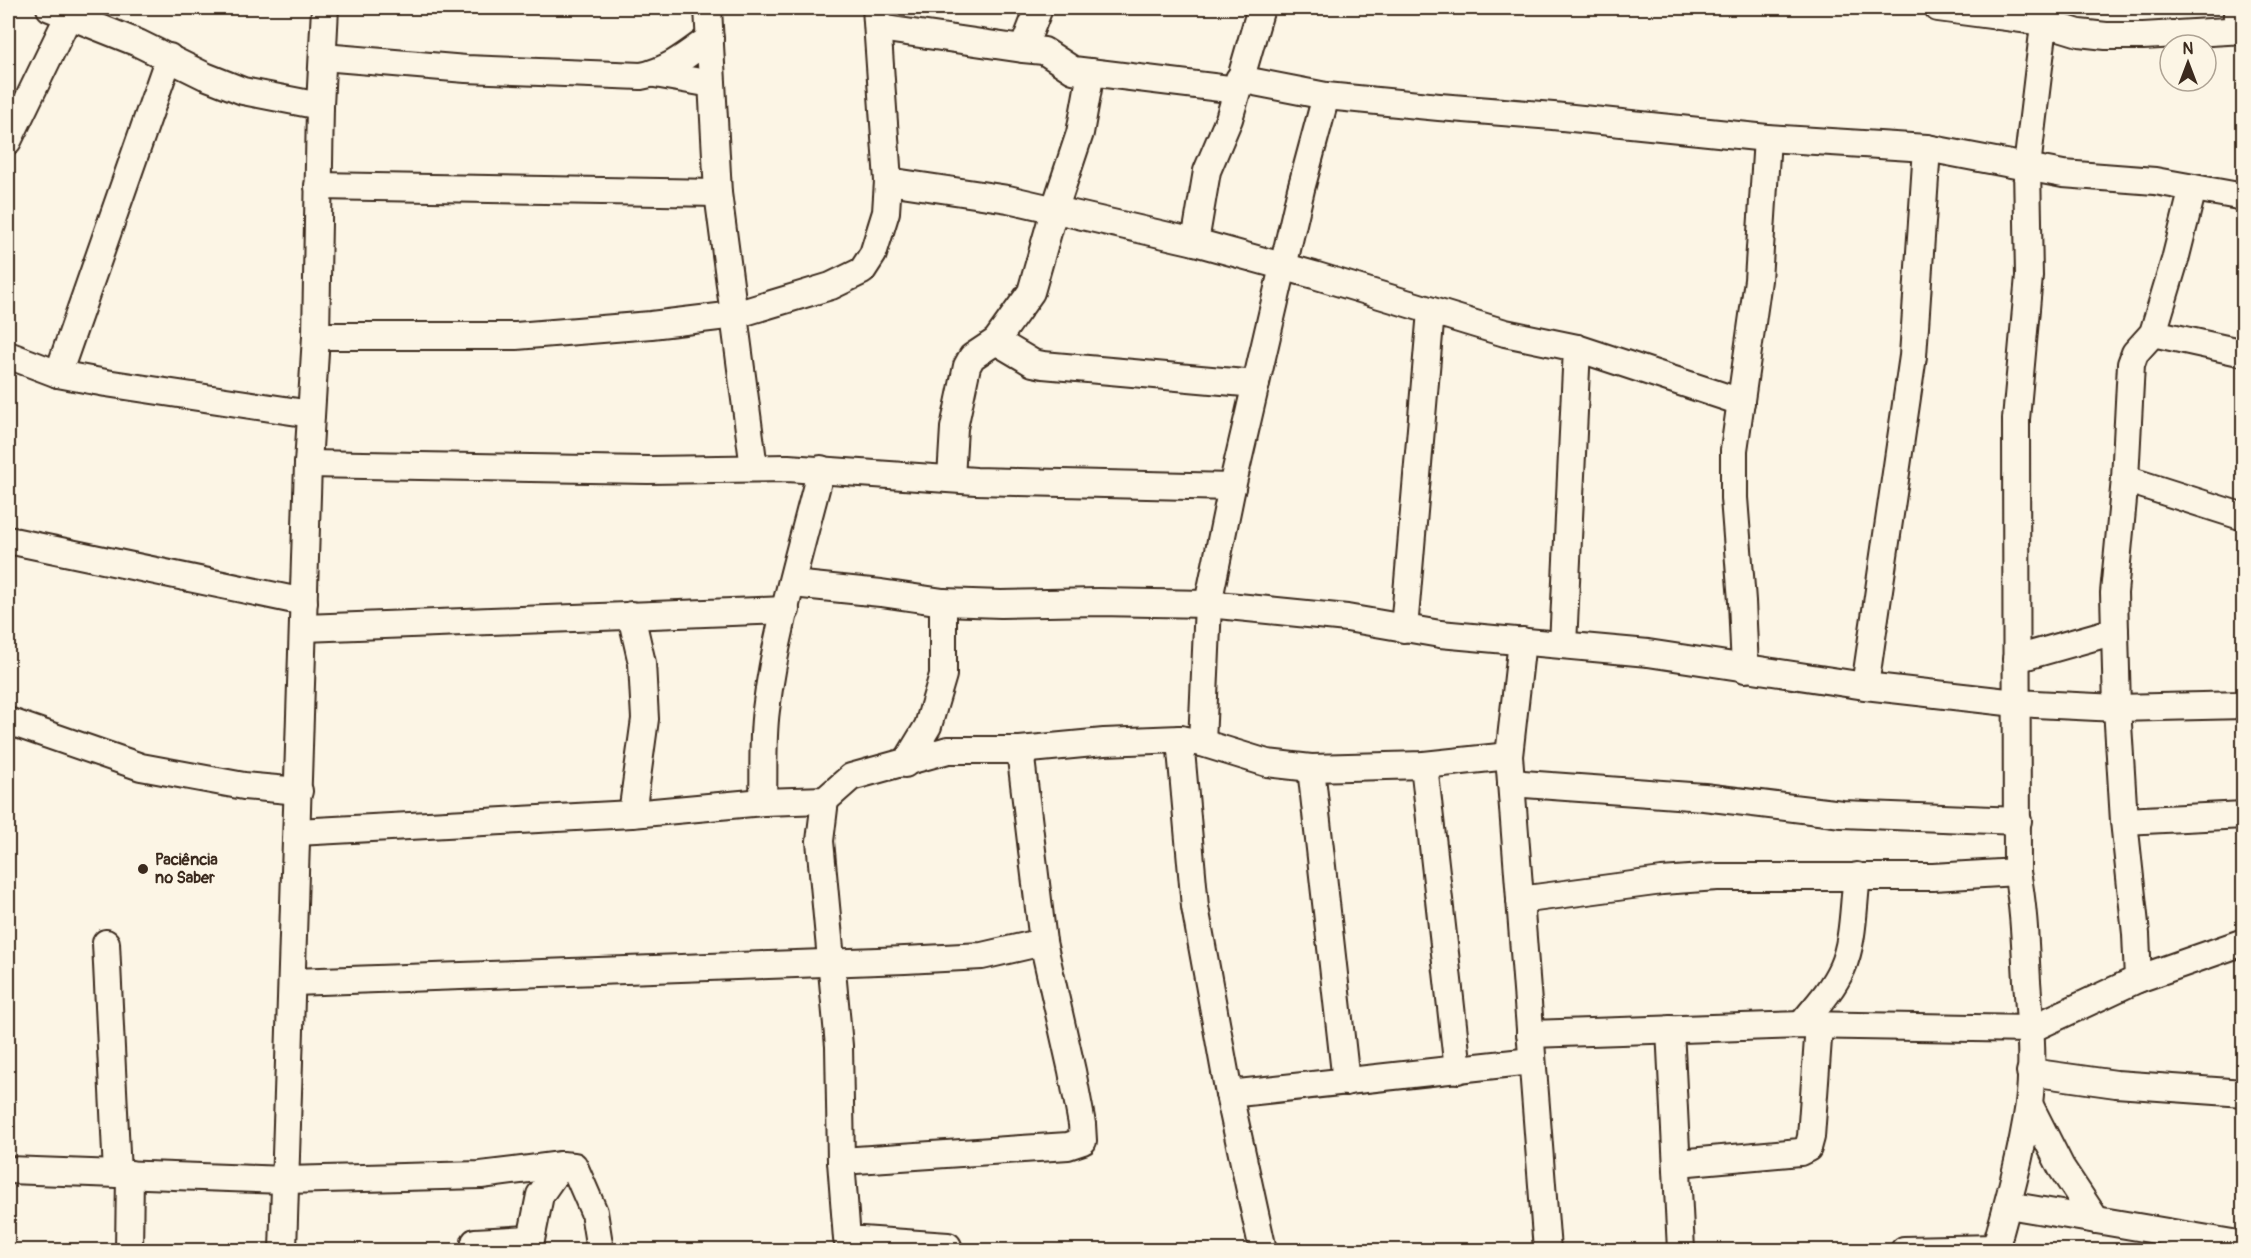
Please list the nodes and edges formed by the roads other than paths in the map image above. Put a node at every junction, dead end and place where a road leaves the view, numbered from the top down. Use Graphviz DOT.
graph roads {
  1 [pos="322,8"];
  2 [pos="708,8"];
  3 [pos="1039,8"];
  4 [pos="1261,8"];
  5 [pos="1938,8"];
  6 [pos="59,11"];
  7 [pos="2044,15"];
  8 [pos="877,18"];
  9 [pos="2239,23"];
  10 [pos="710,38"];
  11 [pos="1023,49"];
  12 [pos="169,57"];
  13 [pos="323,57"];
  14 [pos="1091,72"];
  15 [pos="655,74"];
  16 [pos="712,84"];
  17 [pos="1238,85"];
  18 [pos="1326,96"];
  19 [pos="320,106"];
  20 [pos="1767,138"];
  21 [pos="8,141"];
  22 [pos="1928,148"];
  23 [pos="2027,167"];
  24 [pos="888,181"];
  25 [pos="318,186"];
  26 [pos="2193,188"];
  27 [pos="718,193"];
  28 [pos="2244,197"];
  29 [pos="1054,211"];
  30 [pos="1195,242"];
  31 [pos="1284,268"];
  32 [pos="1431,311"];
  33 [pos="735,315"];
  34 [pos="2153,333"];
  35 [pos="316,336"];
  36 [pos="996,341"];
  37 [pos="1577,348"];
  38 [pos="2244,353"];
  39 [pos="8,355"];
  40 [pos="58,374"];
  41 [pos="1256,384"];
  42 [pos="1741,402"];
  43 [pos="311,414"];
  44 [pos="308,464"];
  45 [pos="754,468"];
  46 [pos="821,469"];
  47 [pos="951,478"];
  48 [pos="2125,479"];
  49 [pos="1232,487"];
  50 [pos="2244,517"];
  51 [pos="8,540"];
  52 [pos="793,584"];
  53 [pos="304,602"];
  54 [pos="943,602"];
  55 [pos="1208,604"];
  56 [pos="786,610"];
  57 [pos="631,615"];
  58 [pos="304,628"];
  59 [pos="1404,629"];
  60 [pos="2115,631"];
  61 [pos="1522,641"];
  62 [pos="1563,645"];
  63 [pos="2016,659"];
  64 [pos="1745,669"];
  65 [pos="1865,686"];
  66 [pos="2016,703"];
  67 [pos="2244,705"];
  68 [pos="2117,708"];
  69 [pos="8,721"];
  70 [pos="1191,741"];
  71 [pos="1020,750"];
  72 [pos="1509,756"];
  73 [pos="905,764"];
  74 [pos="1424,765"];
  75 [pos="1311,768"];
  76 [pos="1511,783"];
  77 [pos="299,791"];
  78 [pos="825,800"];
  79 [pos="763,802"];
  80 [pos="632,814"];
  81 [pos="2244,815"];
  82 [pos="2018,821"];
  83 [pos="2124,821"];
  84 [pos="297,832"];
  85 [pos="2017,872"];
  86 [pos="1857,876"];
  87 [pos="1520,900"];
  88 [pos="1043,942"];
  89 [pos="2244,942"];
  90 [pos="106,944"];
  91 [pos="831,962"];
  92 [pos="2138,979"];
  93 [pos="293,982"];
  94 [pos="1810,1025"];
  95 [pos="1670,1029"];
  96 [pos="2031,1029"];
  97 [pos="1530,1034"];
  98 [pos="1532,1061"];
  99 [pos="1458,1070"];
  100 [pos="2030,1072"];
  101 [pos="1346,1082"];
  102 [pos="2244,1093"];
  103 [pos="1229,1094"];
  104 [pos="2029,1104"];
  105 [pos="841,1161"];
  106 [pos="1678,1163"];
  107 [pos="561,1165"];
  108 [pos="8,1170"];
  109 [pos="123,1174"];
  110 [pos="285,1180"];
  111 [pos="2008,1205"];
  112 [pos="2096,1220"];
  113 [pos="530,1245"];
  114 [pos="2244,1245"];
  115 [pos="948,1246"];
  116 [pos="1995,1249"];
  117 [pos="129,1251"];
  118 [pos="283,1251"];
  119 [pos="474,1251"];
  120 [pos="600,1251"];
  121 [pos="1263,1251"];
  122 [pos="1547,1251"];
  123 [pos="1681,1251"];
  124 [pos="1904,1251"];
  1 -- 13 [label="street"];
  2 -- 10 [label="street"];
  3 -- 11 [label="street"];
  4 -- 17 [label="street"];
  5 -- 7 [label="street"];
  6 -- 12 [label="street"];
  6 -- 21 [label="street"];
  7 -- 9 [label="street"];
  7 -- 23 [label="street"];
  8 -- 11 [label="street"];
  8 -- 24 [label="street"];
  10 -- 15 [label="street"];
  10 -- 16 [label="street"];
  11 -- 14 [label="street"];
  12 -- 19 [label="street"];
  12 -- 40 [label="street"];
  13 -- 15 [label="street"];
  13 -- 19 [label="street"];
  14 -- 17 [label="street"];
  14 -- 29 [label="street"];
  15 -- 16 [label="street"];
  16 -- 27 [label="street"];
  17 -- 18 [label="street"];
  17 -- 30 [label="street"];
  18 -- 20 [label="street"];
  18 -- 31 [label="street"];
  19 -- 25 [label="street"];
  20 -- 22 [label="street"];
  20 -- 42 [label="street"];
  22 -- 23 [label="street"];
  22 -- 65 [label="street"];
  23 -- 26 [label="street"];
  23 -- 63 [label="street"];
  24 -- 29 [label="street"];
  24 -- 33 [label="street"];
  25 -- 27 [label="street"];
  25 -- 35 [label="street"];
  26 -- 28 [label="street"];
  26 -- 34 [label="street"];
  27 -- 33 [label="street"];
  29 -- 30 [label="street"];
  29 -- 36 [label="street"];
  30 -- 31 [label="street"];
  31 -- 32 [label="street"];
  31 -- 41 [label="street"];
  32 -- 37 [label="street"];
  32 -- 59 [label="street"];
  33 -- 35 [label="street"];
  33 -- 45 [label="street"];
  34 -- 38 [label="street"];
  34 -- 48 [label="street"];
  35 -- 43 [label="street"];
  36 -- 41 [label="street"];
  36 -- 47 [label="street"];
  37 -- 42 [label="street"];
  37 -- 62 [label="street"];
  39 -- 40 [label="street"];
  40 -- 43 [label="street"];
  41 -- 49 [label="street"];
  42 -- 64 [label="street"];
  43 -- 44 [label="street"];
  44 -- 45 [label="street"];
  44 -- 53 [label="street"];
  45 -- 46 [label="street"];
  46 -- 47 [label="street"];
  46 -- 52 [label="street"];
  47 -- 49 [label="street"];
  48 -- 50 [label="street"];
  48 -- 60 [label="street"];
  49 -- 55 [label="street"];
  51 -- 53 [label="street"];
  52 -- 54 [label="street"];
  52 -- 56 [label="street"];
  53 -- 58 [label="street"];
  54 -- 55 [label="street"];
  54 -- 73 [label="street"];
  55 -- 59 [label="street"];
  55 -- 70 [label="street"];
  56 -- 57 [label="street"];
  56 -- 79 [label="street"];
  57 -- 58 [label="street"];
  57 -- 80 [label="street"];
  58 -- 77 [label="street"];
  59 -- 61 [label="street"];
  60 -- 63 [label="street"];
  60 -- 68 [label="street"];
  61 -- 62 [label="street"];
  61 -- 72 [label="street"];
  62 -- 64 [label="street"];
  63 -- 66 [label="street"];
  64 -- 65 [label="street"];
  65 -- 66 [label="street"];
  66 -- 68 [label="street"];
  66 -- 82 [label="street"];
  67 -- 68 [label="street"];
  68 -- 83 [label="street"];
  69 -- 77 [label="street"];
  70 -- 71 [label="street"];
  70 -- 75 [label="street"];
  70 -- 103 [label="street"];
  71 -- 73 [label="street"];
  71 -- 88 [label="street"];
  72 -- 74 [label="street"];
  72 -- 76 [label="street"];
  73 -- 78 [label="street"];
  74 -- 75 [label="street"];
  74 -- 99 [label="street"];
  75 -- 101 [label="street"];
  76 -- 82 [label="street"];
  76 -- 87 [label="street"];
  77 -- 84 [label="street"];
  78 -- 79 [label="street"];
  78 -- 91 [label="street"];
  79 -- 80 [label="street"];
  80 -- 84 [label="street"];
  81 -- 83 [label="street"];
  82 -- 85 [label="street"];
  83 -- 92 [label="street"];
  84 -- 93 [label="street"];
  85 -- 86 [label="street"];
  85 -- 96 [label="street"];
  86 -- 87 [label="street"];
  86 -- 94 [label="street"];
  87 -- 97 [label="street"];
  88 -- 91 [label="street"];
  88 -- 105 [label="street"];
  89 -- 92 [label="street"];
  90 -- 109 [label="street"];
  91 -- 93 [label="street"];
  91 -- 105 [label="street"];
  92 -- 96 [label="street"];
  93 -- 110 [label="street"];
  94 -- 95 [label="street"];
  94 -- 96 [label="street"];
  94 -- 106 [label="street"];
  95 -- 97 [label="street"];
  95 -- 106 [label="street"];
  96 -- 100 [label="street"];
  97 -- 98 [label="street"];
  98 -- 99 [label="street"];
  98 -- 122 [label="street"];
  99 -- 101 [label="street"];
  100 -- 102 [label="street"];
  100 -- 104 [label="street"];
  101 -- 103 [label="street"];
  103 -- 121 [label="street"];
  104 -- 111 [label="street"];
  104 -- 112 [label="street"];
  105 -- 115 [label="street"];
  106 -- 123 [label="street"];
  107 -- 110 [label="street"];
  107 -- 113 [label="street"];
  107 -- 120 [label="street"];
  108 -- 109 [label="street"];
  109 -- 110 [label="street"];
  109 -- 117 [label="street"];
  110 -- 118 [label="street"];
  111 -- 112 [label="street"];
  111 -- 116 [label="street"];
  112 -- 114 [label="street"];
  113 -- 119 [label="street"];
  116 -- 124 [label="street"];
}
